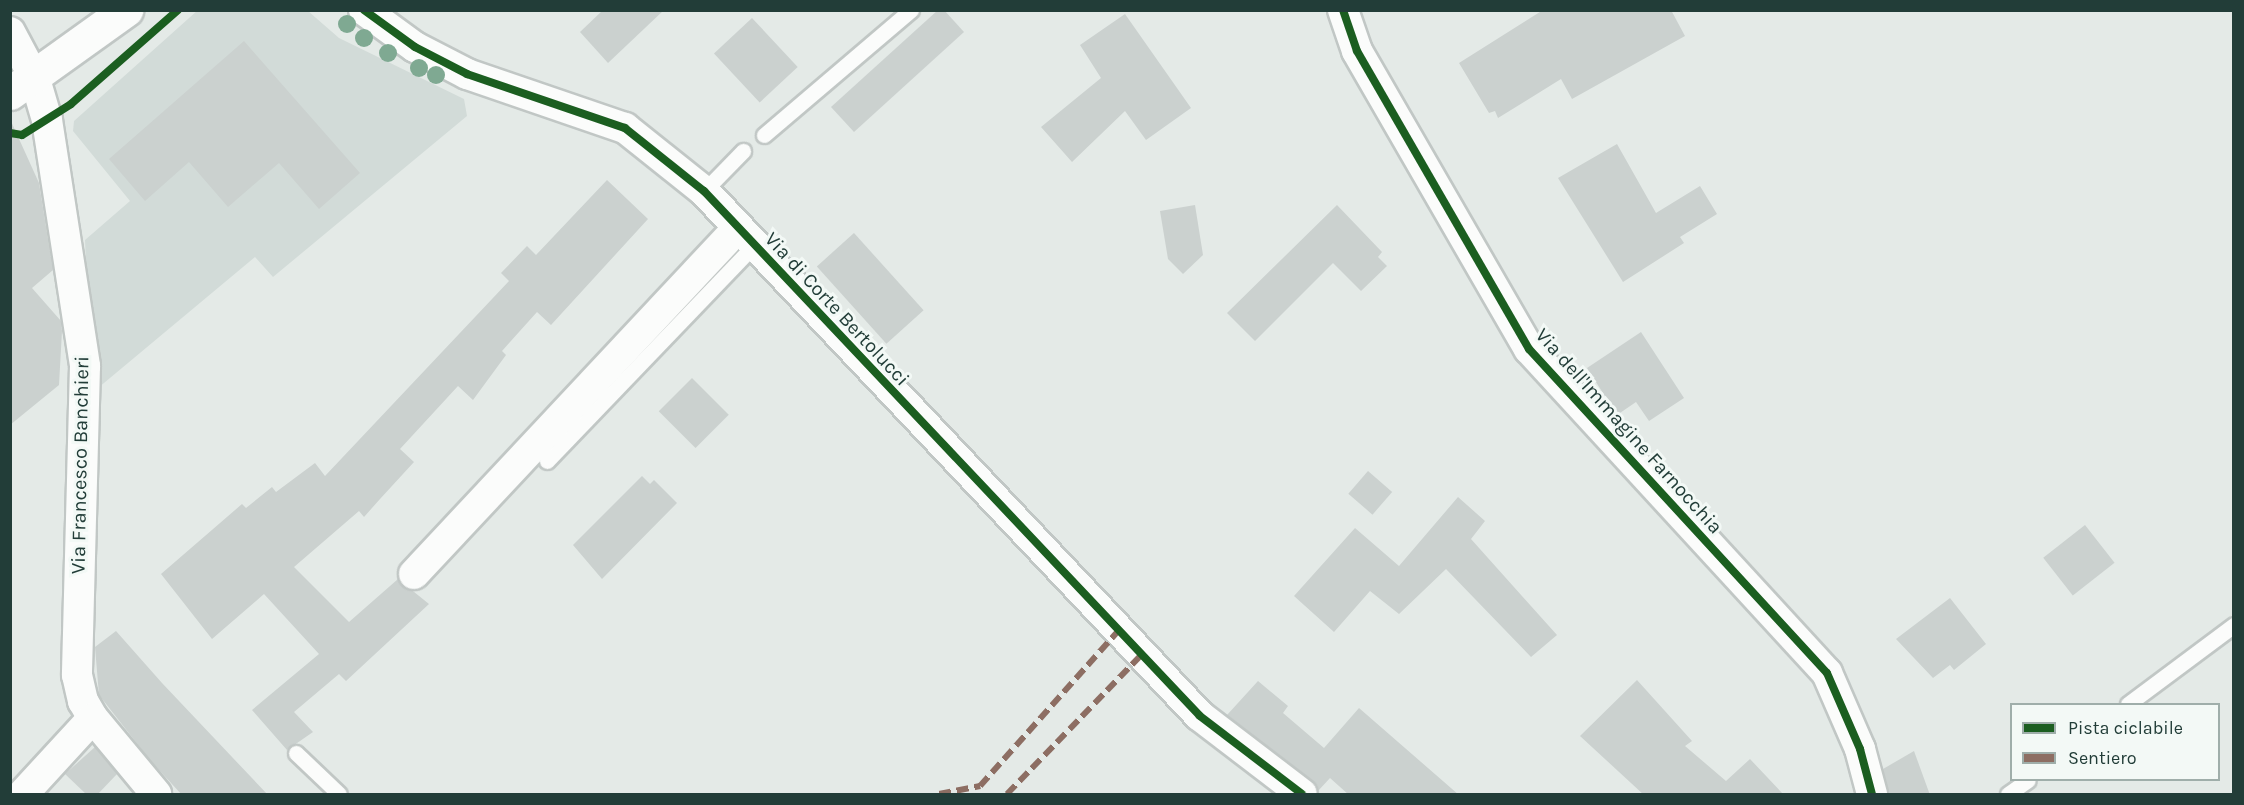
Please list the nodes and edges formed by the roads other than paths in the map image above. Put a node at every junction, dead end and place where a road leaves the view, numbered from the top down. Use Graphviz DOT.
graph roads {
  1 [pos="126,10"];
  2 [pos="364,10"];
  3 [pos="911,10"];
  4 [pos="1343,10"];
  5 [pos="10,32"];
  6 [pos="23,86"];
  7 [pos="764,135"];
  8 [pos="743,151"];
  9 [pos="704,191"];
  10 [pos="746,236"];
  11 [pos="547,460"];
  12 [pos="414,574"];
  13 [pos="2234,625"];
  14 [pos="2131,703"];
  15 [pos="93,718"];
  16 [pos="296,753"];
  17 [pos="2027,781"];
  18 [pos="23,795"];
  19 [pos="156,795"];
  20 [pos="339,795"];
  21 [pos="1302,795"];
  22 [pos="1872,795"];
  23 [pos="2008,795"];
  1 -- 6 [label="street"];
  2 -- 9 [label="street, Via di Corte Bertolucci"];
  3 -- 7 [label="lane"];
  4 -- 22 [label="street, Via dell'Immagine Farnocchia"];
  5 -- 6 [label="street, Via Francesco Banchieri"];
  6 -- 15 [label="street, Via Francesco Banchieri"];
  8 -- 9 [label="lane"];
  9 -- 10 [label="street, Via di Corte Bertolucci"];
  10 -- 11 [label="lane"];
  10 -- 12 [label="street"];
  10 -- 21 [label="street, Via di Corte Bertolucci"];
  13 -- 14 [label="lane"];
  15 -- 18 [label="street"];
  15 -- 19 [label="street, Via Francesco Banchieri"];
  16 -- 20 [label="lane"];
  17 -- 23 [label="lane"];
}
